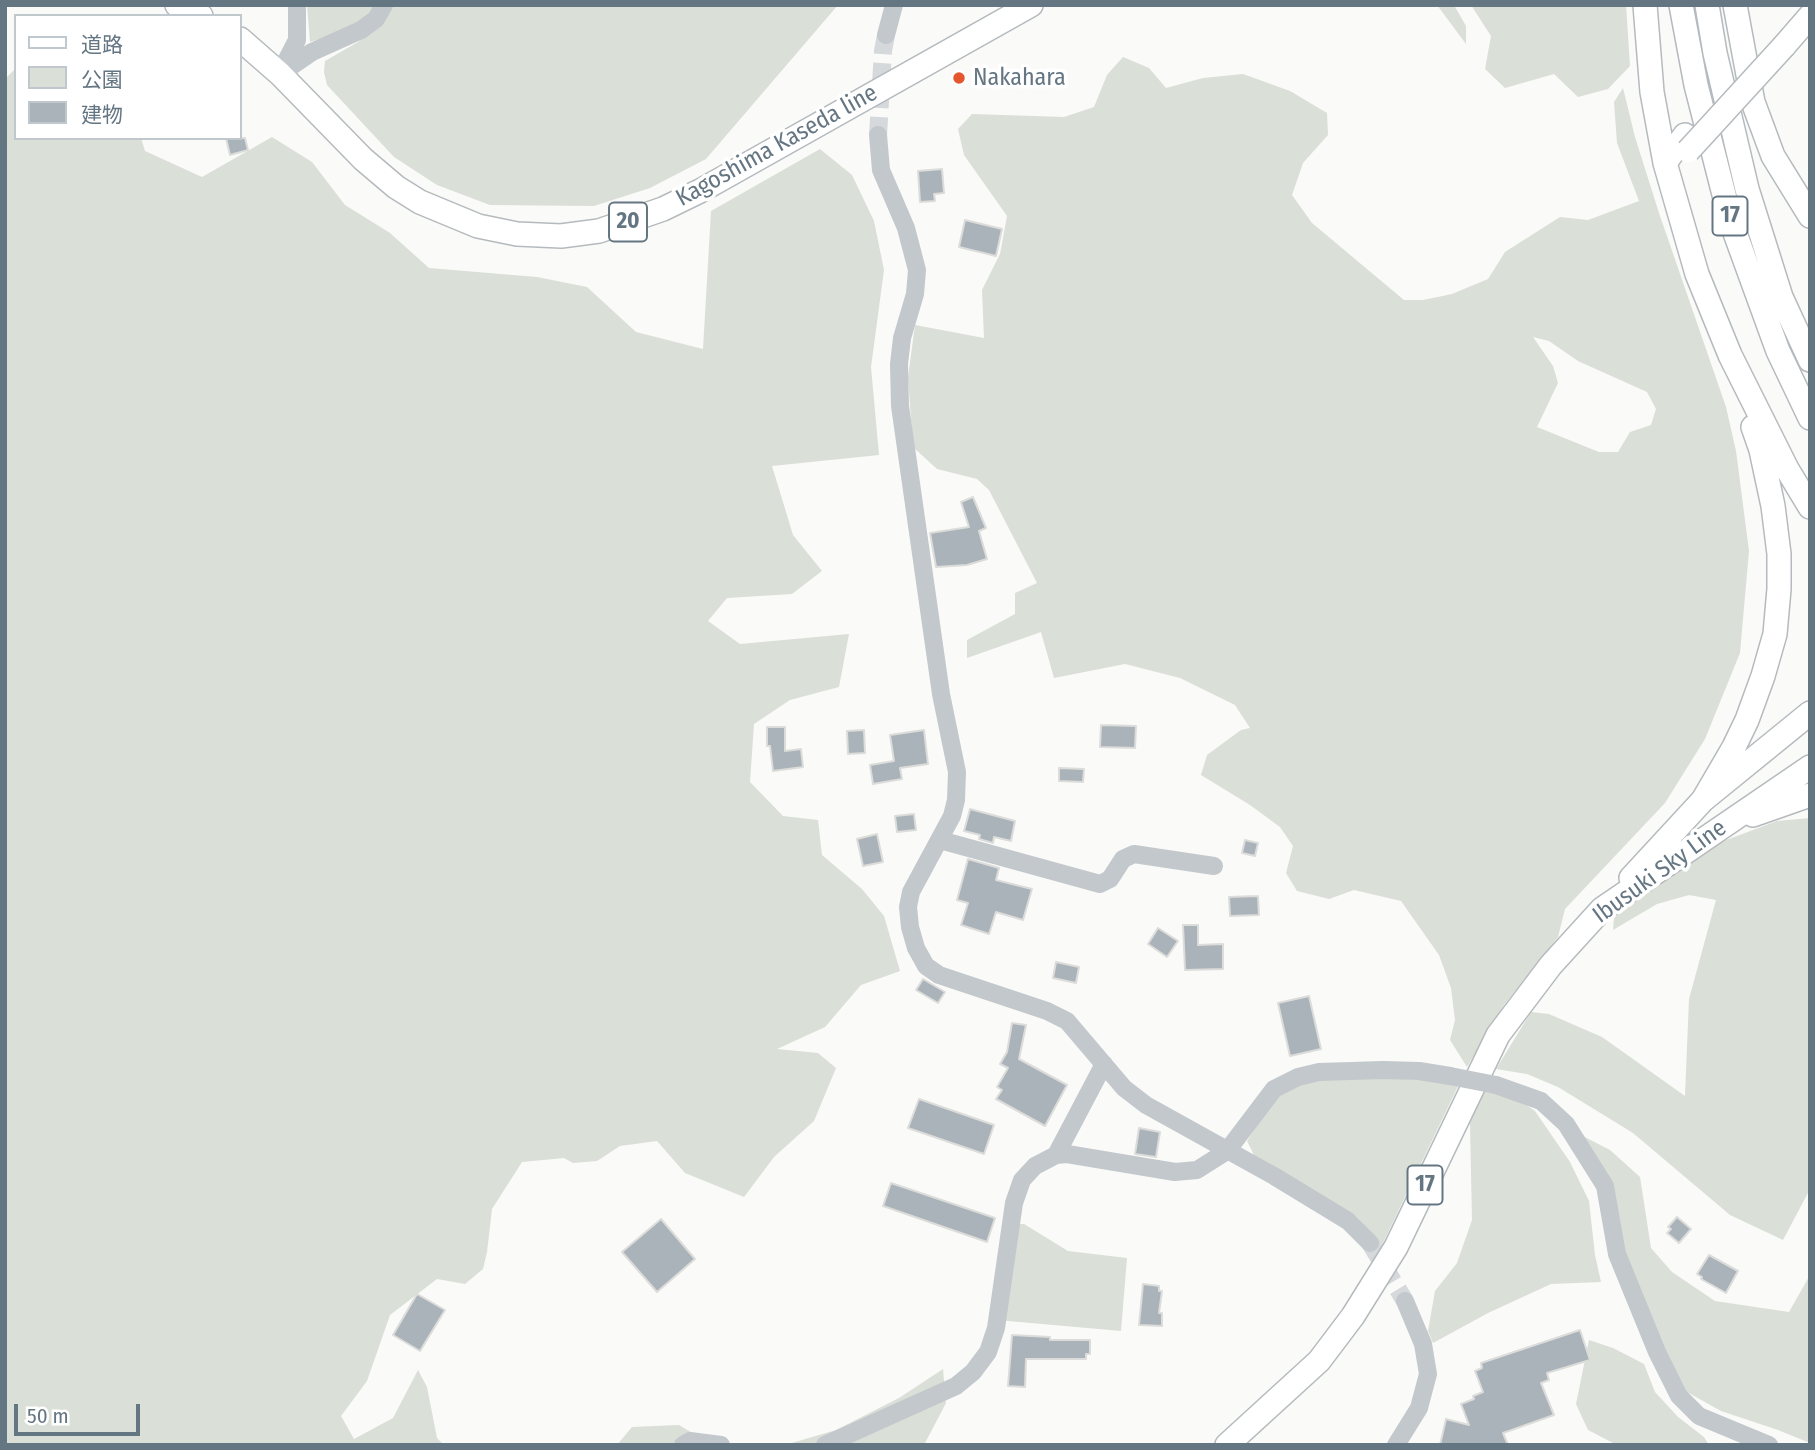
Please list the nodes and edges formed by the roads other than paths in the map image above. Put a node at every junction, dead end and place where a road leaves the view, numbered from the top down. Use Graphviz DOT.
graph roads {
  1 [pos="177,5"];
  2 [pos="297,5"];
  3 [pos="384,5"];
  4 [pos="894,5"];
  5 [pos="1645,5"];
  6 [pos="1681,5"];
  7 [pos="1707,5"];
  8 [pos="1735,5"];
  9 [pos="1799,5"];
  10 [pos="1025,7"];
  11 [pos="197,14"];
  12 [pos="1810,16"];
  13 [pos="886,35"];
  14 [pos="1780,39"];
  15 [pos="242,41"];
  16 [pos="280,74"];
  17 [pos="878,135"];
  18 [pos="1665,163"];
  19 [pos="1810,216"];
  20 [pos="1730,355"];
  21 [pos="1810,360"];
  22 [pos="1810,418"];
  23 [pos="1810,507"];
  24 [pos="1810,713"];
  25 [pos="1810,767"];
  26 [pos="1810,795"];
  27 [pos="1703,800"];
  28 [pos="1723,825"];
  29 [pos="940,840"];
  30 [pos="1214,866"];
  31 [pos="1602,909"];
  32 [pos="1104,1064"];
  33 [pos="1227,1151"];
  34 [pos="1056,1155"];
  35 [pos="1370,1243"];
  36 [pos="1405,1301"];
  37 [pos="683,1445"];
  38 [pos="721,1445"];
  39 [pos="825,1445"];
  40 [pos="1227,1445"];
  41 [pos="1396,1445"];
  42 [pos="1769,1445"];
  1 -- 11 [label="main road"];
  2 -- 16 [label="street"];
  3 -- 16 [label="street"];
  4 -- 13 [label="street"];
  5 -- 18 [label="main road"];
  6 -- 22 [label="main road, 17"];
  7 -- 21 [label="main road, 17"];
  8 -- 19 [label="main road"];
  9 -- 14 [label="main road"];
  10 -- 16 [label="main road, Kagoshima Kaseda line / 20"];
  12 -- 14 [label="main road"];
  14 -- 18 [label="main road, bridge"];
  15 -- 16 [label="main road, Kagoshima Kaseda line / 20"];
  17 -- 29 [label="street"];
  18 -- 20 [label="main road"];
  20 -- 23 [label="main road"];
  20 -- 27 [label="main road"];
  24 -- 27 [label="main road"];
  25 -- 28 [label="main road, Ibusuki Sky Line / 17"];
  26 -- 28 [label="main road"];
  27 -- 31 [label="main road"];
  28 -- 31 [label="main road, Ibusuki Sky Line / 17"];
  29 -- 30 [label="street"];
  29 -- 32 [label="street"];
  31 -- 40 [label="main road, Ibusuki Sky Line / 17"];
  32 -- 33 [label="street"];
  32 -- 34 [label="street"];
  33 -- 34 [label="street"];
  33 -- 35 [label="street"];
  33 -- 42 [label="street, bridge"];
  34 -- 39 [label="street"];
  36 -- 41 [label="street"];
  37 -- 38 [label="street"];
}
